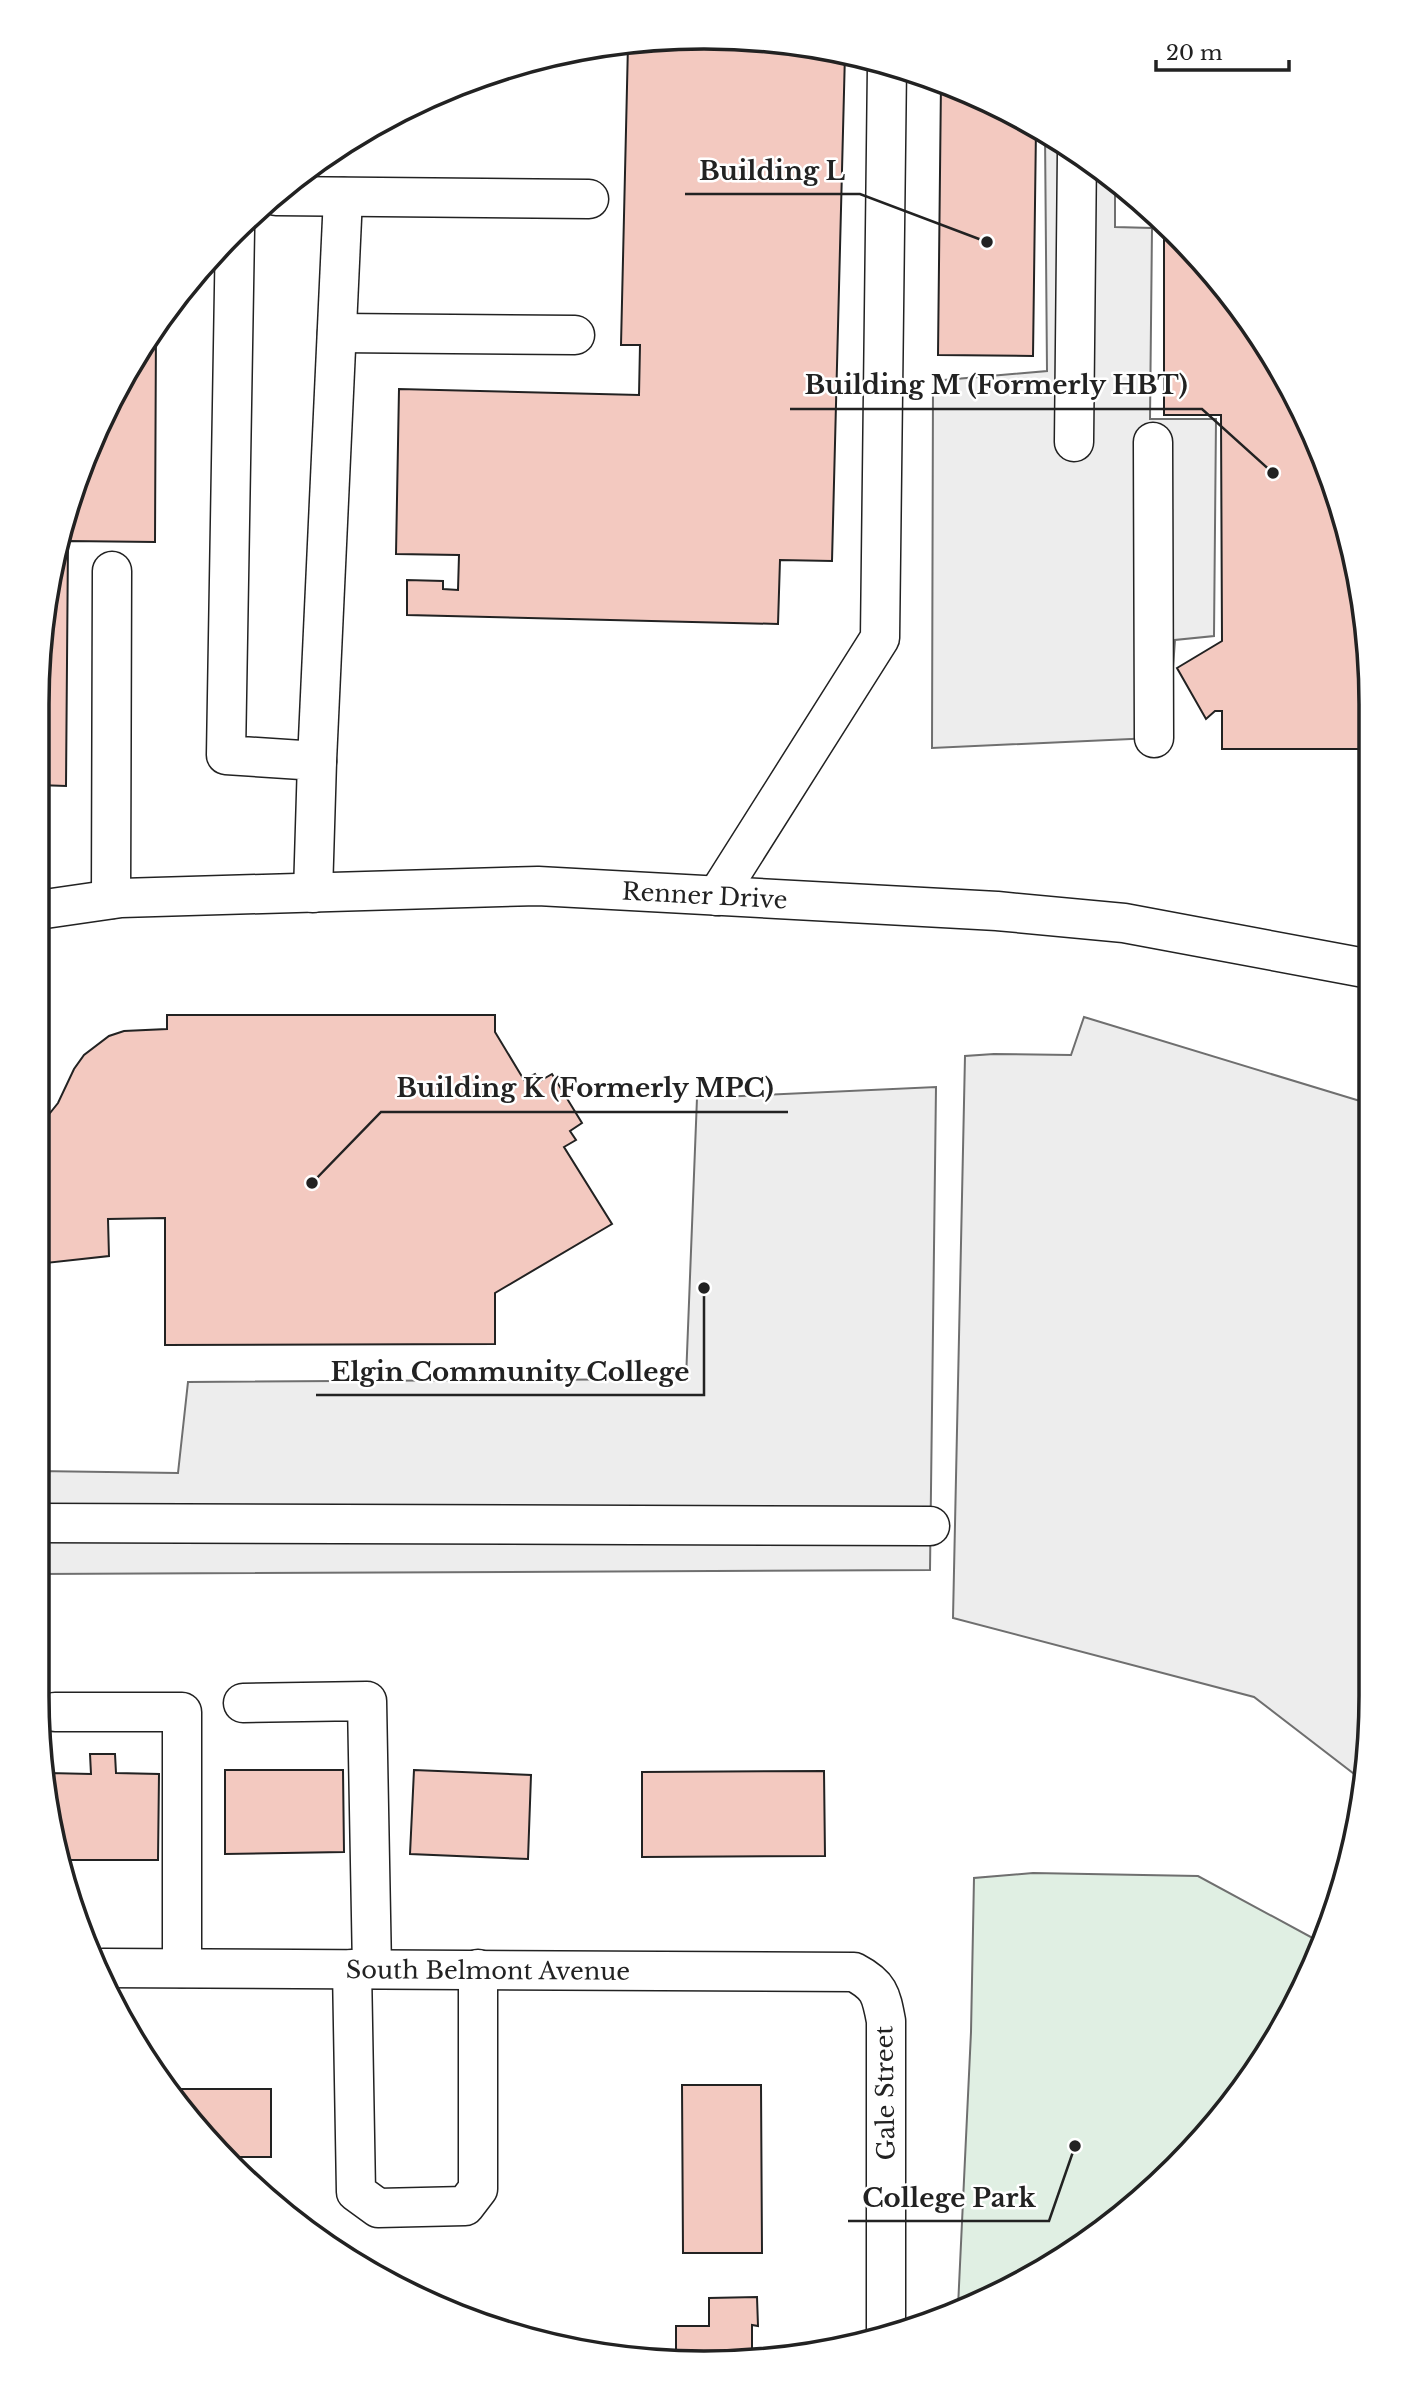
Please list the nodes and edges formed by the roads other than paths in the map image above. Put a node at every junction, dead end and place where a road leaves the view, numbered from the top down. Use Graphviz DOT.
graph roads {
  1 [pos="887,75"];
  2 [pos="1077,165"];
  3 [pos="291,196"];
  4 [pos="343,197"];
  5 [pos="589,199"];
  6 [pos="235,248"];
  7 [pos="337,333"];
  8 [pos="575,335"];
  9 [pos="1074,442"];
  10 [pos="1153,442"];
  11 [pos="112,571"];
  12 [pos="1153,738"];
  13 [pos="317,761"];
  14 [pos="313,893"];
  15 [pos="717,896"];
  16 [pos="111,899"];
  17 [pos="49,908"];
  18 [pos="1359,967"];
  19 [pos="49,1523"];
  20 [pos="930,1526"];
  21 [pos="243,1703"];
  22 [pos="55,1712"];
  23 [pos="109,1968"];
  24 [pos="182,1968"];
  25 [pos="362,1969"];
  26 [pos="478,1969"];
  27 [pos="872,1981"];
  28 [pos="886,2325"];
  1 -- 15 [label="street"];
  2 -- 9 [label="street"];
  3 -- 4 [label="street"];
  4 -- 5 [label="street"];
  4 -- 7 [label="street"];
  6 -- 13 [label="street"];
  7 -- 8 [label="street"];
  7 -- 13 [label="street"];
  10 -- 12 [label="street"];
  11 -- 16 [label="street"];
  13 -- 14 [label="street"];
  14 -- 15 [label="street, Renner Drive"];
  14 -- 16 [label="street, Renner Drive"];
  15 -- 18 [label="street, Renner Drive"];
  16 -- 17 [label="street, Renner Drive"];
  19 -- 20 [label="street"];
  21 -- 25 [label="street"];
  22 -- 24 [label="street"];
  23 -- 24 [label="street, South Belmont Avenue"];
  24 -- 25 [label="street, South Belmont Avenue"];
  25 -- 26 [label="street, South Belmont Avenue"];
  25 -- 26 [label="street"];
  26 -- 27 [label="street, South Belmont Avenue"];
  27 -- 28 [label="street, Gale Street"];
}
